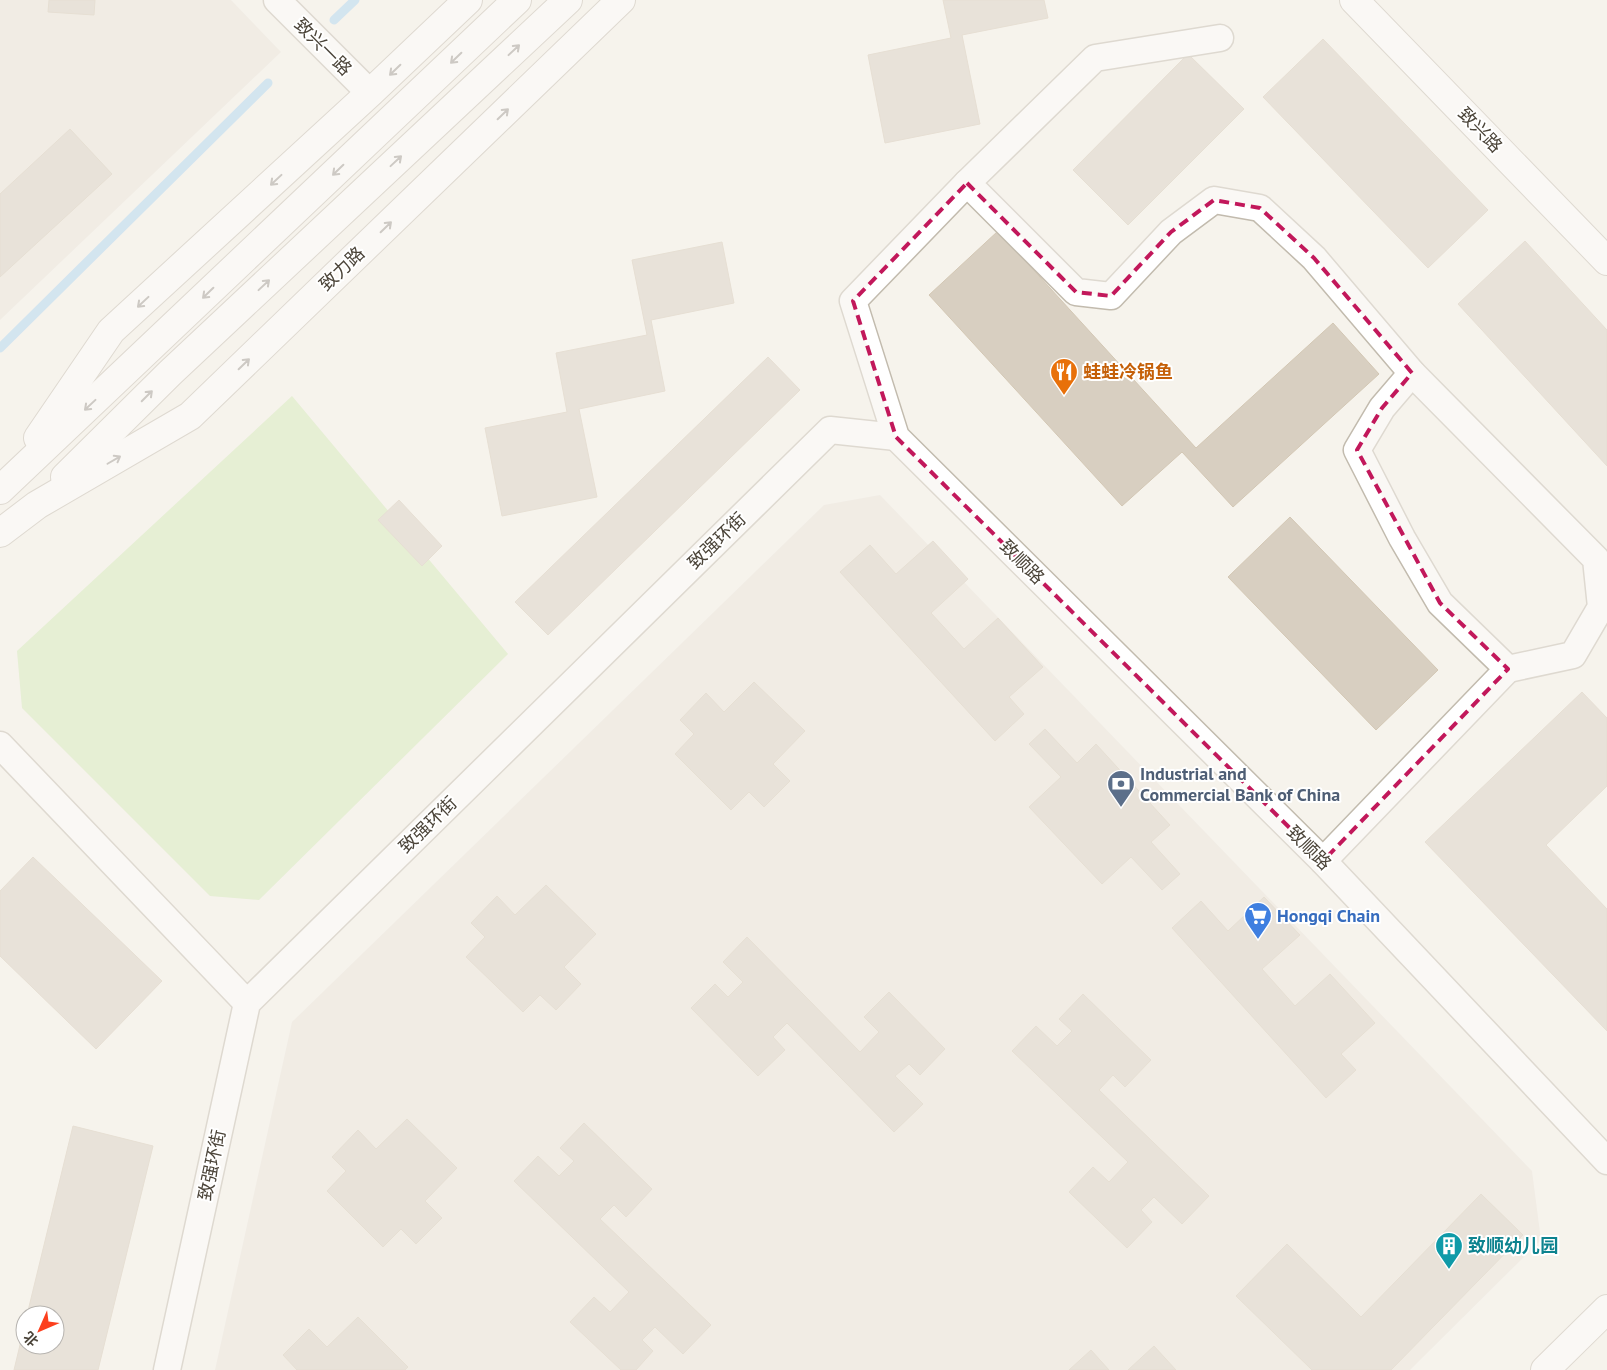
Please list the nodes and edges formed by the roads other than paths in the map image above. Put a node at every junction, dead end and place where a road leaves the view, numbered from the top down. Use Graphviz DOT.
graph roads {
  1 [pos="277,0"];
  2 [pos="468,0"];
  3 [pos="517,0"];
  4 [pos="568,0"];
  5 [pos="621,0"];
  6 [pos="1354,0"];
  7 [pos="1220,38"];
  8 [pos="370,93"];
  9 [pos="967,183"];
  10 [pos="1607,261"];
  11 [pos="1412,373"];
  12 [pos="896,437"];
  13 [pos="4,486"];
  14 [pos="37,505"];
  15 [pos="0,533"];
  16 [pos="1508,669"];
  17 [pos="0,745"];
  18 [pos="1323,861"];
  19 [pos="246,1003"];
  20 [pos="1607,1162"];
  21 [pos="1607,1309"];
  22 [pos="167,1370"];
  23 [pos="1545,1370"];
  1 -- 8 [label="street, 致兴一路"];
  2 -- 8 [label="street, one-way"];
  3 -- 13 [label="street, one-way"];
  14 -- 4 [label="street, 致力路, one-way"];
  14 -- 5 [label="street, 致力路, one-way"];
  6 -- 10 [label="street, 致兴路"];
  7 -- 9 [label="street"];
  8 -- 13 [label="street, one-way"];
  9 -- 11 [label="street"];
  9 -- 12 [label="street"];
  11 -- 16 [label="street"];
  11 -- 16 [label="street"];
  12 -- 18 [label="street, 致顺路"];
  12 -- 19 [label="street, 致强环街"];
  14 -- 15 [label="street, 致力路"];
  16 -- 18 [label="street"];
  17 -- 19 [label="street"];
  18 -- 20 [label="street, 致顺路"];
  19 -- 22 [label="street, 致强环街"];
  21 -- 23 [label="street"];
}
